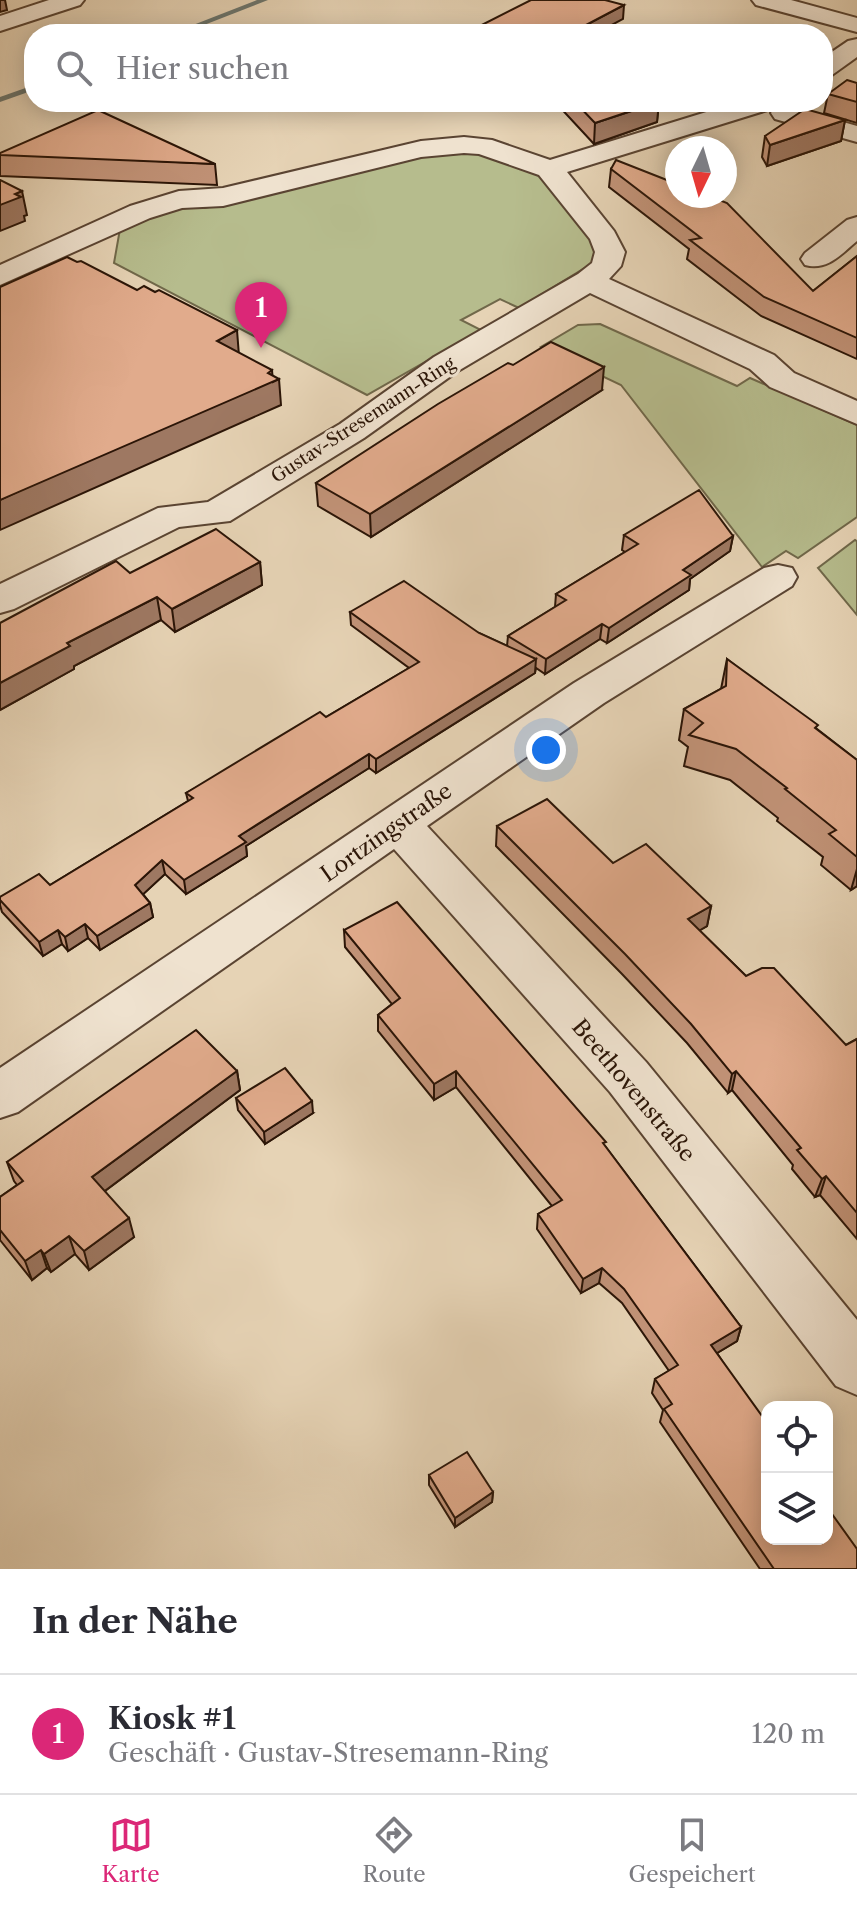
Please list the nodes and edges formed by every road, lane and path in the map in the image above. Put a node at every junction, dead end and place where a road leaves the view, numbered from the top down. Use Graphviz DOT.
graph roads {
  1 [pos="72,0"];
  2 [pos="764,0"];
  3 [pos="0,24"];
  4 [pos="857,25"];
  5 [pos="857,46"];
  6 [pos="833,63"];
  7 [pos="736,112"];
  8 [pos="787,112"];
  9 [pos="857,134"];
  10 [pos="549,169"];
  11 [pos="857,226"];
  12 [pos="816,259"];
  13 [pos="0,276"];
  14 [pos="589,281"];
  15 [pos="857,414"];
  16 [pos="778,577"];
  17 [pos="0,600"];
  18 [pos="399,825"];
  19 [pos="0,1096"];
  20 [pos="857,1366"];
  1 -- 3 [label="street"];
  2 -- 4 [label="street"];
  5 -- 6 [label="street"];
  7 -- 10 [label="street"];
  8 -- 9 [label="street"];
  10 -- 13 [label="street"];
  10 -- 14 [label="street, Gustav-Stresemann-Ring"];
  11 -- 12 [label="street"];
  14 -- 15 [label="street"];
  14 -- 17 [label="street, Gustav-Stresemann-Ring"];
  16 -- 18 [label="street, Lortzingstraße"];
  18 -- 19 [label="street, Lortzingstraße"];
  18 -- 20 [label="street, Beethovenstraße"];
}
